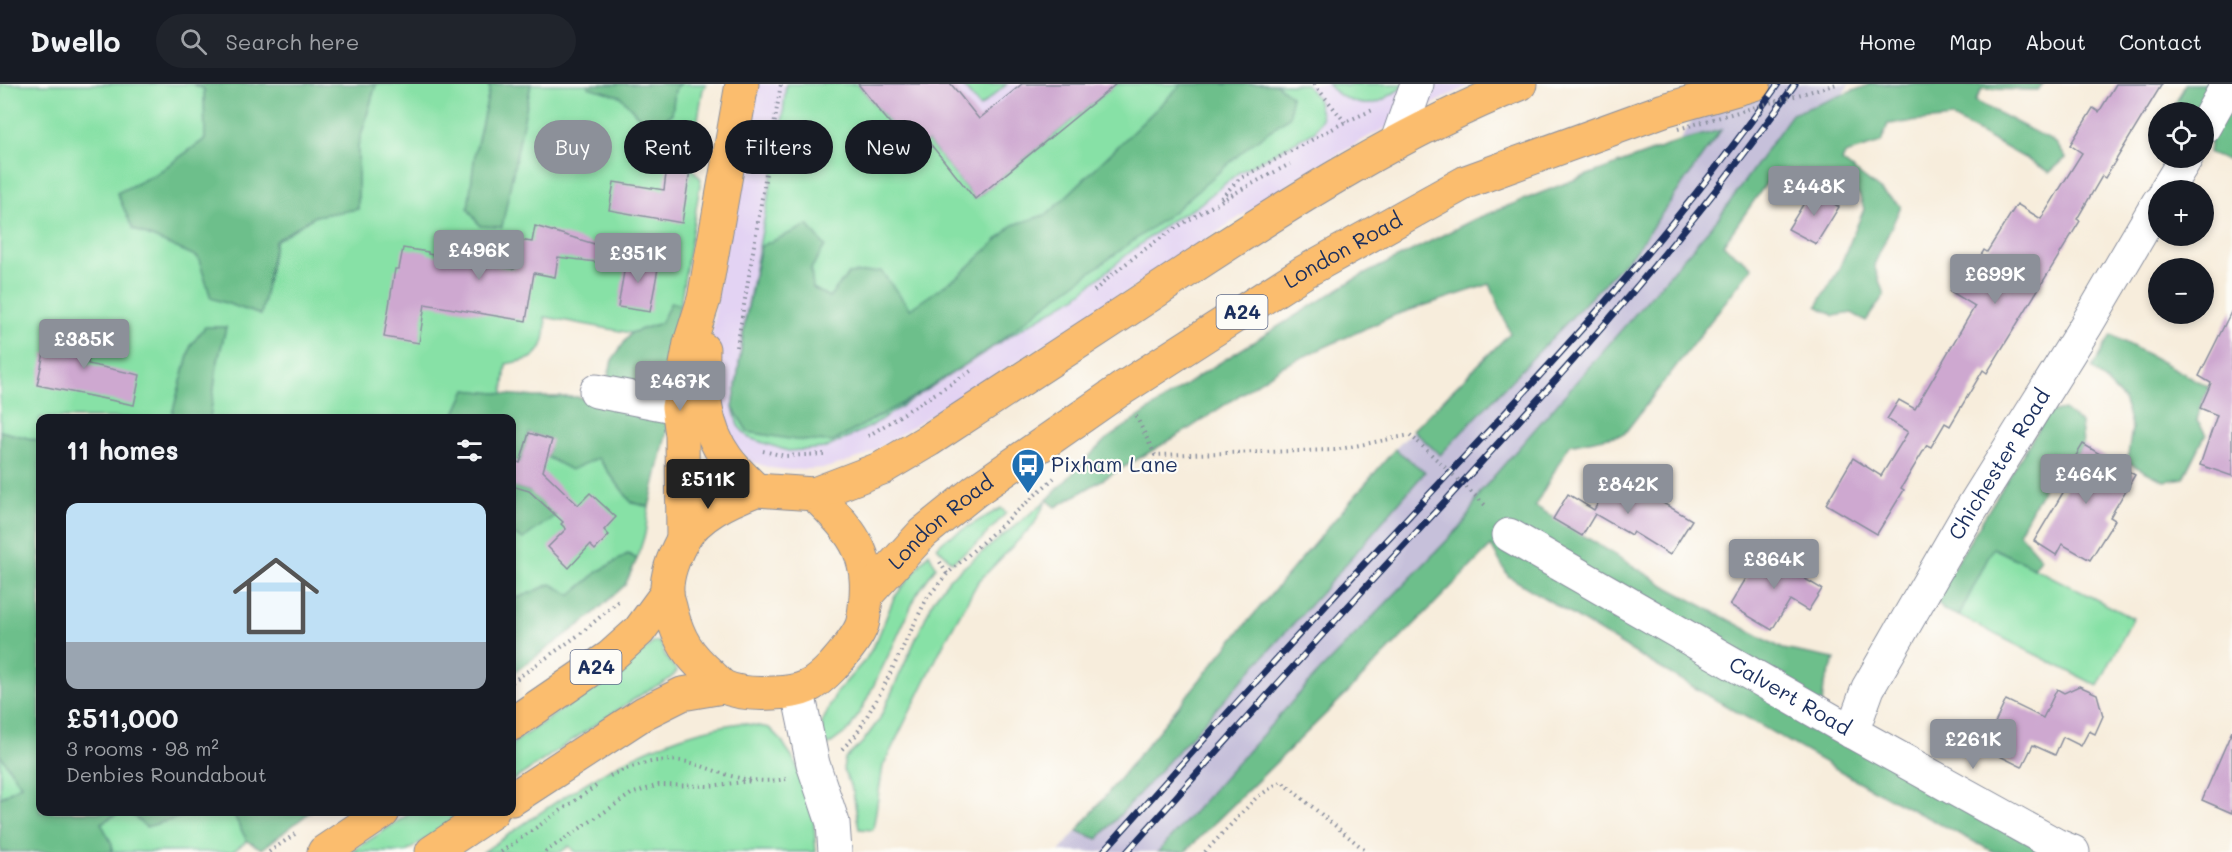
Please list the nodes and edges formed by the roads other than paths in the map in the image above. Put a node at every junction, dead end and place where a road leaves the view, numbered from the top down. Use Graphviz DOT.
graph roads {
  1 [pos="742,84"];
  2 [pos="1754,84"];
  3 [pos="2228,84"];
  4 [pos="1509,86"];
  5 [pos="1415,87"];
  6 [pos="2214,109"];
  7 [pos="1397,141"];
  8 [pos="2148,220"];
  9 [pos="704,299"];
  10 [pos="596,391"];
  11 [pos="678,407"];
  12 [pos="756,490"];
  13 [pos="814,494"];
  14 [pos="1509,535"];
  15 [pos="683,540"];
  16 [pos="667,593"];
  17 [pos="868,593"];
  18 [pos="723,687"];
  19 [pos="798,692"];
  20 [pos="516,721"];
  21 [pos="1852,732"];
  22 [pos="516,796"];
  23 [pos="377,816"];
  24 [pos="486,816"];
  25 [pos="324,852"];
  26 [pos="432,852"];
  27 [pos="834,852"];
  28 [pos="2073,852"];
  1 -- 9 [label="main road"];
  2 -- 17 [label="main road, London Road / A24"];
  3 -- 6 [label="street"];
  4 -- 7 [label="main road"];
  5 -- 7 [label="street"];
  7 -- 13 [label="main road"];
  8 -- 21 [label="street, Chichester Road"];
  9 -- 11 [label="main road"];
  9 -- 12 [label="main road"];
  10 -- 11 [label="street"];
  11 -- 15 [label="main road"];
  12 -- 13 [label="main road"];
  12 -- 15 [label="main road"];
  13 -- 17 [label="main road"];
  14 -- 21 [label="street, Calvert Road"];
  15 -- 16 [label="main road"];
  16 -- 18 [label="main road"];
  16 -- 20 [label="main road, A24"];
  17 -- 19 [label="main road"];
  18 -- 19 [label="main road"];
  18 -- 22 [label="main road"];
  19 -- 27 [label="street"];
  21 -- 28 [label="street, Calvert Road"];
  23 -- 25 [label="main road"];
  24 -- 26 [label="main road"];
}
